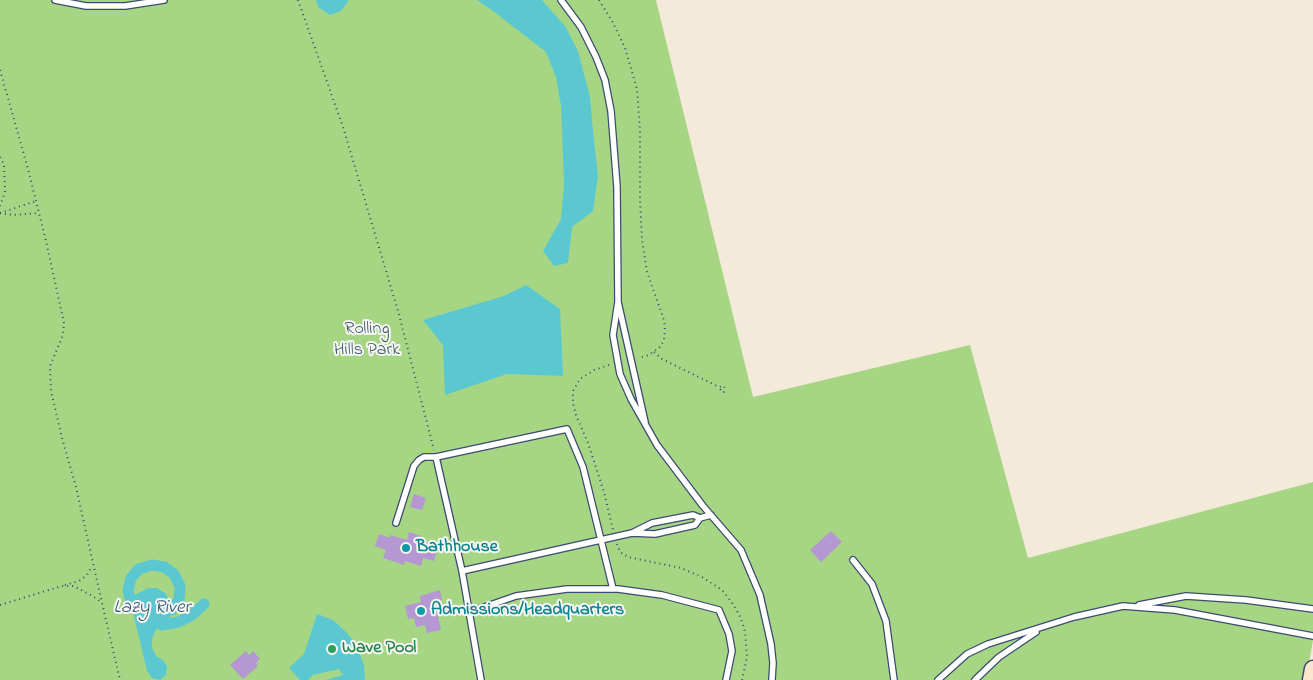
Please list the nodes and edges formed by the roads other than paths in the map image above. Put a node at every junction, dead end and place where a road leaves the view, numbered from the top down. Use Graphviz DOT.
graph roads {
  1 [pos="55,0"];
  2 [pos="164,0"];
  3 [pos="561,0"];
  4 [pos="618,302"];
  5 [pos="645,422"];
  6 [pos="436,457"];
  7 [pos="711,515"];
  8 [pos="700,518"];
  9 [pos="396,523"];
  10 [pos="632,533"];
  11 [pos="601,540"];
  12 [pos="853,560"];
  13 [pos="462,571"];
  14 [pos="613,589"];
  15 [pos="1135,606"];
  16 [pos="1313,609"];
  17 [pos="470,612"];
  18 [pos="1042,628"];
  19 [pos="1313,636"];
  20 [pos="1313,668"];
  21 [pos="482,680"];
  22 [pos="726,680"];
  23 [pos="772,680"];
  24 [pos="894,680"];
  25 [pos="938,680"];
  26 [pos="975,680"];
  27 [pos="1311,680"];
  1 -- 2 [label="lane"];
  3 -- 4 [label="lane"];
  4 -- 5 [label="lane"];
  4 -- 5 [label="lane"];
  5 -- 7 [label="lane"];
  6 -- 9 [label="lane"];
  6 -- 11 [label="lane"];
  6 -- 13 [label="lane"];
  7 -- 8 [label="lane"];
  7 -- 23 [label="lane"];
  8 -- 10 [label="lane"];
  8 -- 10 [label="lane"];
  10 -- 11 [label="lane"];
  11 -- 13 [label="lane"];
  11 -- 14 [label="lane"];
  12 -- 24 [label="lane"];
  13 -- 17 [label="lane"];
  14 -- 17 [label="lane"];
  14 -- 22 [label="lane"];
  15 -- 16 [label="lane"];
  15 -- 18 [label="lane"];
  15 -- 19 [label="lane"];
  17 -- 21 [label="lane"];
  18 -- 25 [label="lane"];
  18 -- 26 [label="lane"];
  20 -- 27 [label="main road"];
}
